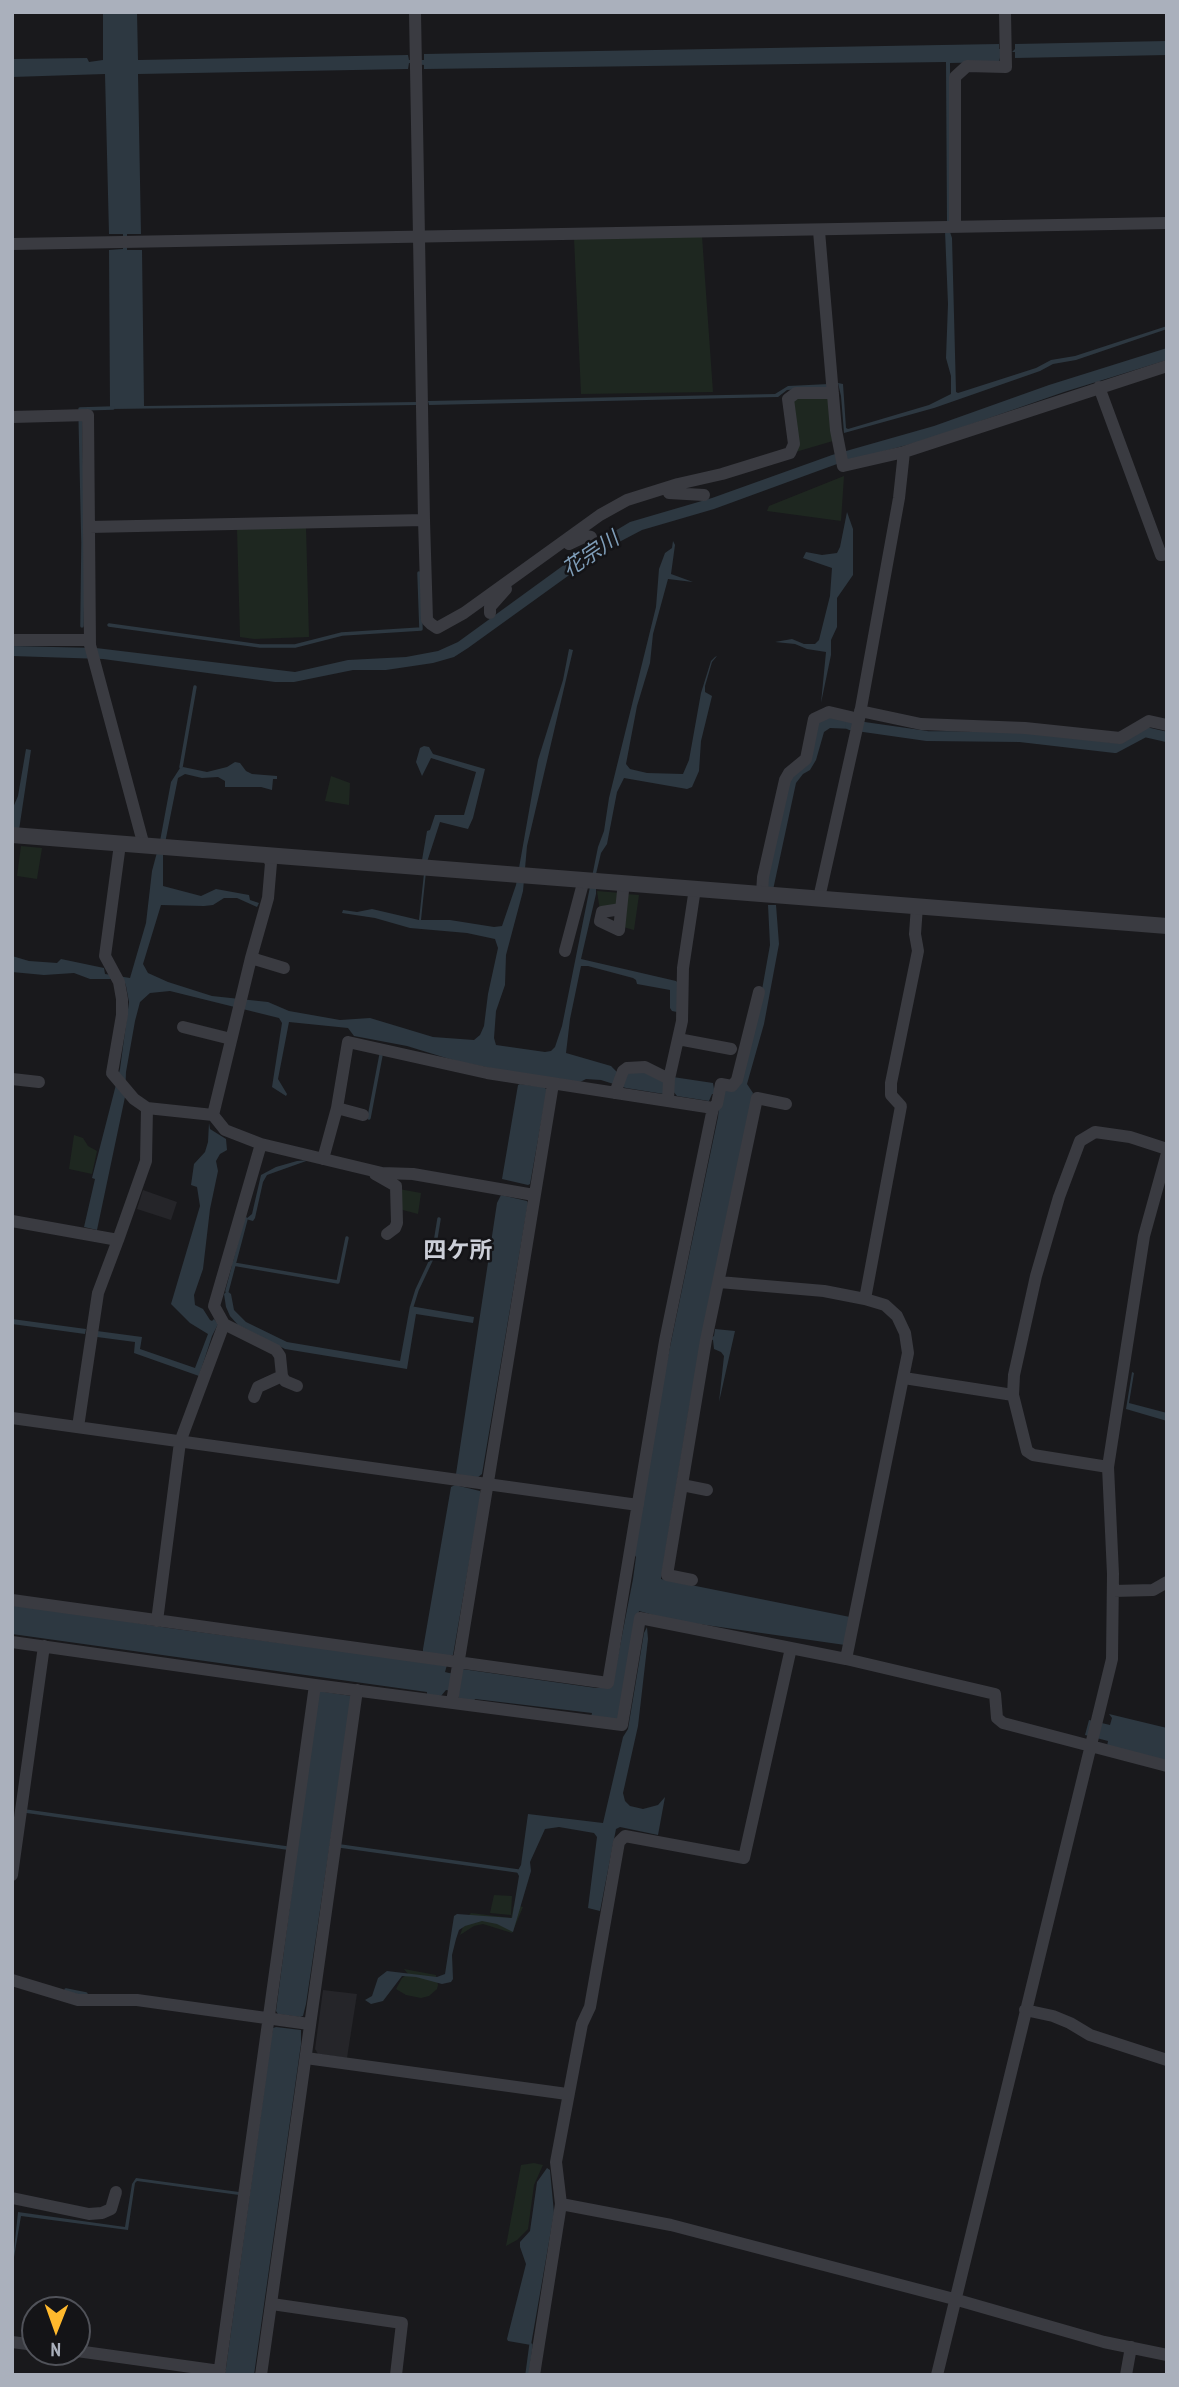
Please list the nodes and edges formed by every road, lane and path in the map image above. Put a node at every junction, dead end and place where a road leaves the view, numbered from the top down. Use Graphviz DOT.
graph roads {
  1 [pos="415,12"];
  2 [pos="1005,12"];
  3 [pos="1167,223"];
  4 [pos="955,227"];
  5 [pos="819,231"];
  6 [pos="419,238"];
  7 [pos="12,244"];
  8 [pos="1167,366"];
  9 [pos="1099,387"];
  10 [pos="834,393"];
  11 [pos="12,416"];
  12 [pos="904,452"];
  13 [pos="669,493"];
  14 [pos="704,495"];
  15 [pos="424,520"];
  16 [pos="89,527"];
  17 [pos="591,537"];
  18 [pos="554,548"];
  19 [pos="1167,554"];
  20 [pos="507,582"];
  21 [pos="490,613"];
  22 [pos="12,640"];
  23 [pos="90,642"];
  24 [pos="859,715"];
  25 [pos="1167,725"];
  26 [pos="12,835"];
  27 [pos="120,844"];
  28 [pos="144,846"];
  29 [pos="267,856"];
  30 [pos="623,884"];
  31 [pos="582,887"];
  32 [pos="762,894"];
  33 [pos="694,895"];
  34 [pos="819,898"];
  35 [pos="917,906"];
  36 [pos="621,909"];
  37 [pos="1167,926"];
  38 [pos="565,951"];
  39 [pos="251,958"];
  40 [pos="284,968"];
  41 [pos="759,992"];
  42 [pos="183,1027"];
  43 [pos="231,1039"];
  44 [pos="678,1039"];
  45 [pos="731,1049"];
  46 [pos="12,1079"];
  47 [pos="669,1079"];
  48 [pos="39,1083"];
  49 [pos="553,1084"];
  50 [pos="615,1093"];
  51 [pos="668,1101"];
  52 [pos="786,1104"];
  53 [pos="147,1108"];
  54 [pos="337,1108"];
  55 [pos="713,1108"];
  56 [pos="213,1115"];
  57 [pos="363,1115"];
  58 [pos="261,1144"];
  59 [pos="1167,1151"];
  60 [pos="323,1159"];
  61 [pos="369,1170"];
  62 [pos="534,1195"];
  63 [pos="12,1221"];
  64 [pos="387,1234"];
  65 [pos="118,1240"];
  66 [pos="719,1282"];
  67 [pos="865,1300"];
  68 [pos="224,1324"];
  69 [pos="282,1376"];
  70 [pos="904,1378"];
  71 [pos="297,1386"];
  72 [pos="1013,1395"];
  73 [pos="254,1396"];
  74 [pos="12,1418"];
  75 [pos="78,1427"];
  76 [pos="180,1442"];
  77 [pos="1108,1467"];
  78 [pos="487,1484"];
  79 [pos="682,1485"];
  80 [pos="707,1490"];
  81 [pos="639,1505"];
  82 [pos="692,1580"];
  83 [pos="1167,1582"];
  84 [pos="1113,1591"];
  85 [pos="12,1600"];
  86 [pos="157,1621"];
  87 [pos="12,1642"];
  88 [pos="44,1646"];
  89 [pos="791,1648"];
  90 [pos="847,1657"];
  91 [pos="458,1666"];
  92 [pos="315,1685"];
  93 [pos="357,1690"];
  94 [pos="452,1699"];
  95 [pos="1092,1745"];
  96 [pos="1167,1766"];
  97 [pos="12,1875"];
  98 [pos="12,1980"];
  99 [pos="1026,2010"];
  100 [pos="271,2020"];
  101 [pos="306,2024"];
  102 [pos="306,2058"];
  103 [pos="1167,2060"];
  104 [pos="567,2094"];
  105 [pos="116,2192"];
  106 [pos="12,2198"];
  107 [pos="561,2204"];
  108 [pos="954,2299"];
  109 [pos="272,2304"];
  110 [pos="1131,2347"];
  111 [pos="91,2353"];
  112 [pos="1167,2355"];
  113 [pos="220,2373"];
  114 [pos="261,2375"];
  115 [pos="396,2375"];
  116 [pos="534,2375"];
  117 [pos="937,2375"];
  118 [pos="1126,2375"];
  1 -- 6 [label="street"];
  2 -- 4 [label="street"];
  3 -- 4 [label="street"];
  4 -- 5 [label="street"];
  5 -- 6 [label="street"];
  5 -- 10 [label="street"];
  6 -- 7 [label="street"];
  6 -- 15 [label="street"];
  8 -- 9 [label="street"];
  9 -- 12 [label="street"];
  9 -- 19 [label="street"];
  10 -- 12 [label="street"];
  10 -- 18 [label="street"];
  11 -- 16 [label="street"];
  12 -- 24 [label="street"];
  13 -- 14 [label="street"];
  15 -- 16 [label="street"];
  15 -- 20 [label="street"];
  16 -- 23 [label="street"];
  17 -- 18 [label="street"];
  18 -- 20 [label="street"];
  20 -- 21 [label="street"];
  22 -- 23 [label="street"];
  23 -- 28 [label="street"];
  24 -- 25 [label="street"];
  24 -- 32 [label="street"];
  24 -- 34 [label="street"];
  26 -- 27 [label="street"];
  27 -- 28 [label="street"];
  27 -- 53 [label="street"];
  28 -- 29 [label="street"];
  29 -- 30 [label="street"];
  29 -- 39 [label="street"];
  30 -- 32 [label="street"];
  30 -- 36 [label="street"];
  31 -- 38 [label="street"];
  32 -- 34 [label="street"];
  33 -- 44 [label="street"];
  34 -- 35 [label="street"];
  35 -- 37 [label="street"];
  35 -- 67 [label="street"];
  39 -- 40 [label="street"];
  39 -- 43 [label="street"];
  41 -- 55 [label="street"];
  42 -- 43 [label="street"];
  43 -- 56 [label="street"];
  44 -- 45 [label="street"];
  44 -- 47 [label="street"];
  46 -- 48 [label="street"];
  47 -- 50 [label="street"];
  47 -- 51 [label="street"];
  49 -- 50 [label="street"];
  49 -- 54 [label="street"];
  49 -- 62 [label="street"];
  50 -- 51 [label="street"];
  51 -- 55 [label="street"];
  52 -- 66 [label="street"];
  53 -- 56 [label="street"];
  53 -- 65 [label="street"];
  54 -- 57 [label="street"];
  54 -- 60 [label="street"];
  55 -- 81 [label="street"];
  56 -- 58 [label="street"];
  58 -- 60 [label="street"];
  58 -- 68 [label="street"];
  59 -- 72 [label="street"];
  59 -- 77 [label="street"];
  60 -- 61 [label="street"];
  61 -- 62 [label="street"];
  61 -- 64 [label="street"];
  62 -- 78 [label="street"];
  63 -- 65 [label="street"];
  65 -- 75 [label="street"];
  66 -- 67 [label="street"];
  66 -- 79 [label="street"];
  67 -- 70 [label="street"];
  68 -- 69 [label="street"];
  68 -- 76 [label="street"];
  69 -- 71 [label="street"];
  69 -- 73 [label="street"];
  70 -- 72 [label="street"];
  70 -- 90 [label="street"];
  72 -- 77 [label="street"];
  74 -- 75 [label="street"];
  75 -- 76 [label="street"];
  76 -- 78 [label="street"];
  76 -- 86 [label="street"];
  77 -- 84 [label="street"];
  78 -- 81 [label="street"];
  78 -- 91 [label="street"];
  79 -- 80 [label="street"];
  79 -- 82 [label="street"];
  81 -- 91 [label="street"];
  83 -- 84 [label="street"];
  84 -- 95 [label="street"];
  85 -- 86 [label="street"];
  86 -- 91 [label="street"];
  87 -- 88 [label="street"];
  88 -- 92 [label="street"];
  88 -- 97 [label="street"];
  89 -- 90 [label="street"];
  89 -- 94 [label="street"];
  89 -- 104 [label="street"];
  90 -- 95 [label="street"];
  91 -- 94 [label="street"];
  92 -- 93 [label="street"];
  92 -- 100 [label="street"];
  93 -- 94 [label="street"];
  93 -- 101 [label="street"];
  95 -- 96 [label="street"];
  95 -- 99 [label="street"];
  98 -- 100 [label="street"];
  99 -- 103 [label="street"];
  99 -- 108 [label="street"];
  100 -- 101 [label="street"];
  100 -- 113 [label="street"];
  101 -- 102 [label="street"];
  102 -- 104 [label="street"];
  102 -- 109 [label="street"];
  104 -- 107 [label="street"];
  105 -- 106 [label="street"];
  107 -- 108 [label="street"];
  107 -- 116 [label="street"];
  108 -- 110 [label="street"];
  108 -- 117 [label="street"];
  109 -- 114 [label="street"];
  109 -- 115 [label="street"];
  110 -- 112 [label="street"];
  110 -- 118 [label="street"];
  111 -- 113 [label="street"];
}
